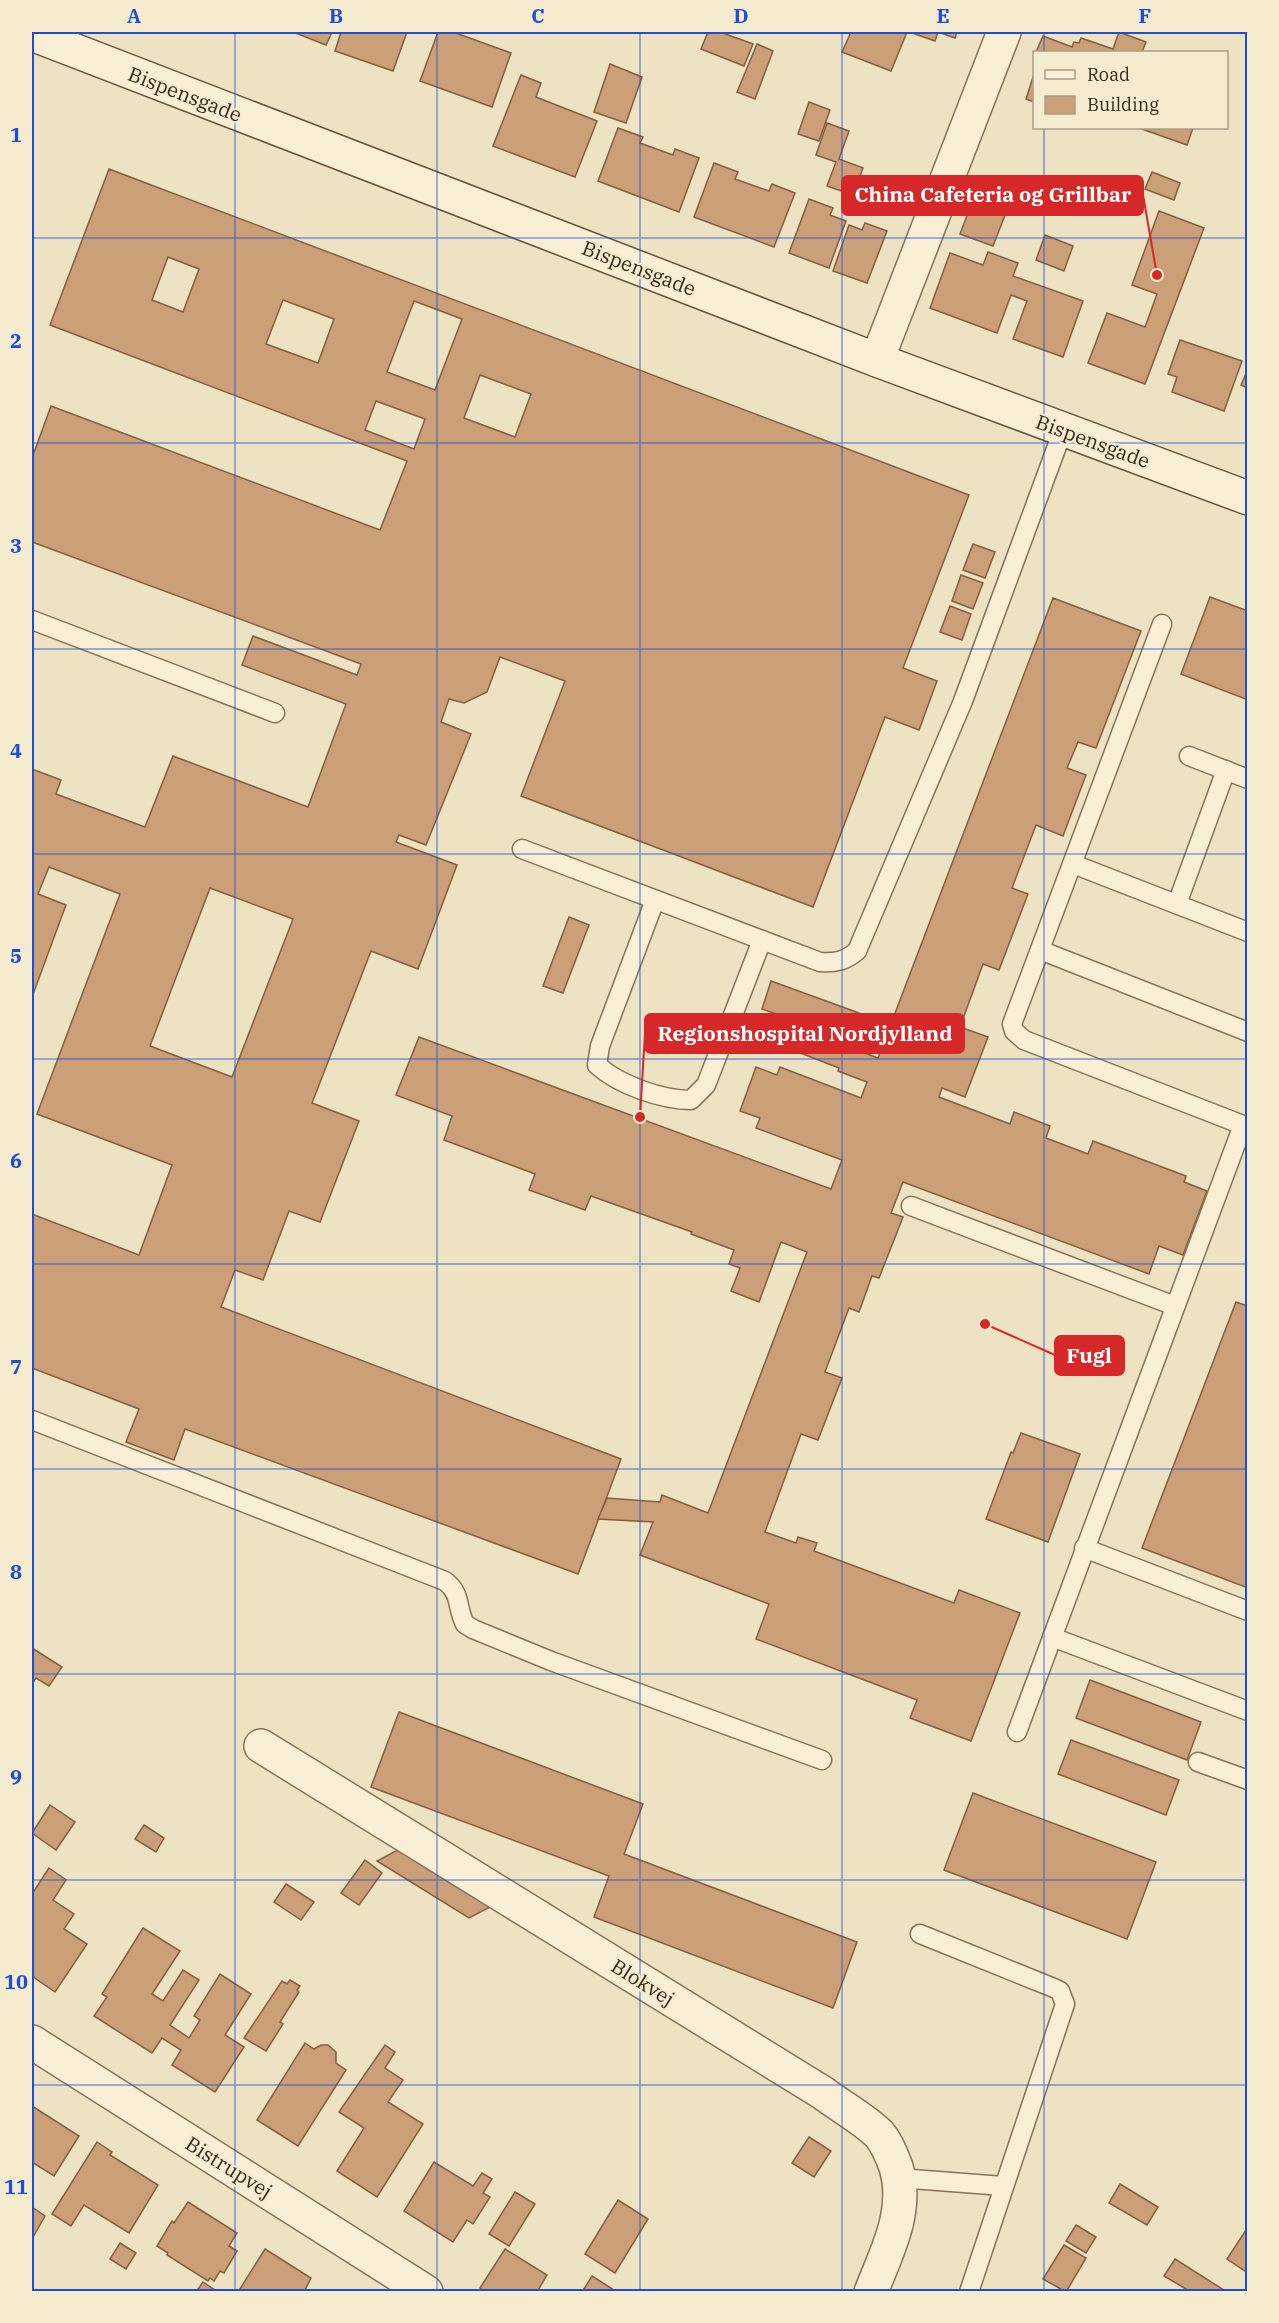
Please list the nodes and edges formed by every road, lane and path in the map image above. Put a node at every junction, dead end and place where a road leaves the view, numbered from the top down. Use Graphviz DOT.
graph roads {
  1 [pos="1004,32"];
  2 [pos="32,34"];
  3 [pos="877,360"];
  4 [pos="1064,429"];
  5 [pos="1248,498"];
  6 [pos="32,620"];
  7 [pos="1162,624"];
  8 [pos="275,713"];
  9 [pos="1189,756"];
  10 [pos="1226,770"];
  11 [pos="1248,779"];
  12 [pos="522,849"];
  13 [pos="1073,864"];
  14 [pos="655,900"];
  15 [pos="1177,904"];
  16 [pos="1248,932"];
  17 [pos="762,940"];
  18 [pos="1040,950"];
  19 [pos="1248,1032"];
  20 [pos="1245,1126"];
  21 [pos="911,1206"];
  22 [pos="1174,1306"];
  23 [pos="32,1420"];
  24 [pos="1084,1548"];
  25 [pos="1248,1611"];
  26 [pos="1052,1637"];
  27 [pos="1248,1711"];
  28 [pos="1017,1732"];
  29 [pos="261,1746"];
  30 [pos="822,1760"];
  31 [pos="1198,1762"];
  32 [pos="1248,1780"];
  33 [pos="920,1935"];
  34 [pos="32,2042"];
  35 [pos="899,2178"];
  36 [pos="1003,2186"];
  37 [pos="426,2292"];
  38 [pos="871,2292"];
  39 [pos="969,2292"];
  1 -- 3 [label="street"];
  2 -- 3 [label="street, Bispensgade"];
  3 -- 4 [label="street, Bispensgade"];
  4 -- 5 [label="street, Bispensgade"];
  4 -- 17 [label="lane"];
  6 -- 8 [label="lane"];
  7 -- 13 [label="lane"];
  9 -- 10 [label="lane"];
  10 -- 11 [label="lane"];
  10 -- 15 [label="lane"];
  12 -- 14 [label="lane"];
  13 -- 15 [label="lane"];
  13 -- 18 [label="lane"];
  14 -- 17 [label="lane"];
  14 -- 17 [label="lane"];
  15 -- 16 [label="lane"];
  18 -- 19 [label="lane"];
  18 -- 20 [label="lane"];
  20 -- 22 [label="lane"];
  21 -- 22 [label="lane"];
  22 -- 24 [label="lane"];
  23 -- 30 [label="lane"];
  24 -- 25 [label="lane"];
  24 -- 26 [label="lane"];
  26 -- 27 [label="lane"];
  26 -- 28 [label="lane"];
  29 -- 35 [label="street, Blokvej"];
  31 -- 32 [label="lane"];
  33 -- 36 [label="lane"];
  34 -- 37 [label="street, Bistrupvej"];
  35 -- 36 [label="lane"];
  35 -- 38 [label="street, Blokvej"];
  36 -- 39 [label="lane"];
}
